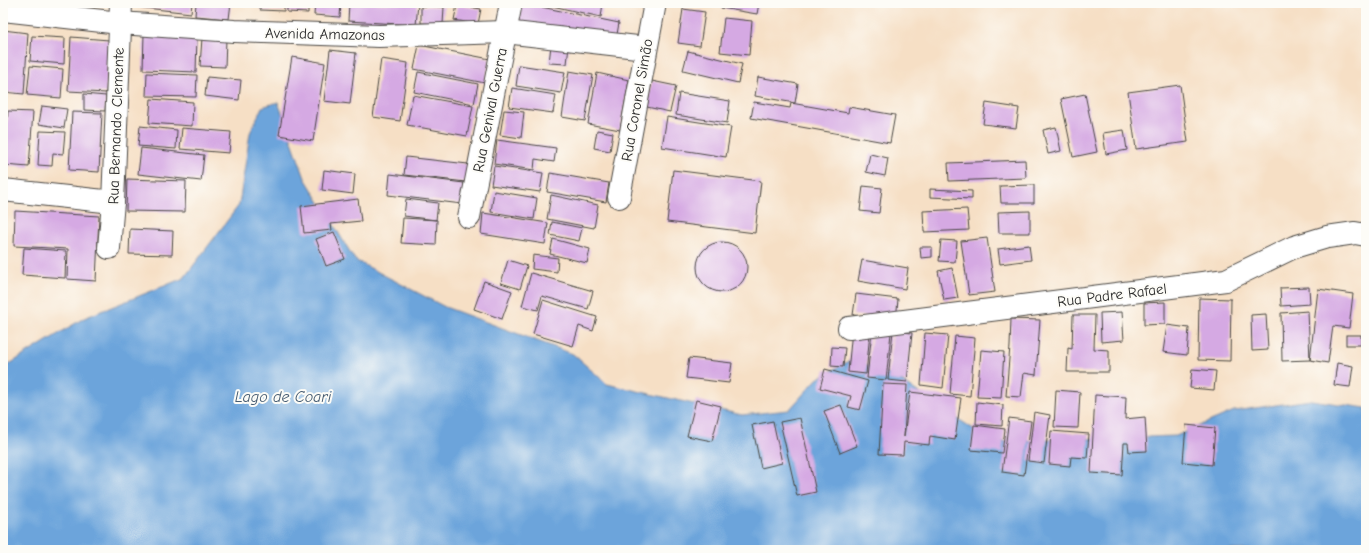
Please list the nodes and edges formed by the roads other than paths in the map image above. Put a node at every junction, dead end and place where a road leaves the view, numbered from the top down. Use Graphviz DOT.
graph roads {
  1 [pos="511,3"];
  2 [pos="655,3"];
  3 [pos="3,10"];
  4 [pos="121,13"];
  5 [pos="505,32"];
  6 [pos="646,48"];
  7 [pos="3,190"];
  8 [pos="619,197"];
  9 [pos="113,202"];
  10 [pos="469,217"];
  11 [pos="1366,235"];
  12 [pos="109,248"];
  13 [pos="849,328"];
  1 -- 5 [label="street, Rua Genival Guerra"];
  2 -- 6 [label="street, Rua Coronel Simão"];
  3 -- 4 [label="street, Avenida Amazonas"];
  4 -- 5 [label="street, Avenida Amazonas"];
  4 -- 9 [label="street, Rua Bernando Clemente"];
  5 -- 6 [label="street, Avenida Amazonas"];
  5 -- 10 [label="street, Rua Genival Guerra"];
  6 -- 8 [label="street, Rua Coronel Simão"];
  7 -- 9 [label="street"];
  9 -- 12 [label="street, Rua Bernando Clemente"];
  11 -- 13 [label="street, Rua Padre Rafael"];
}
